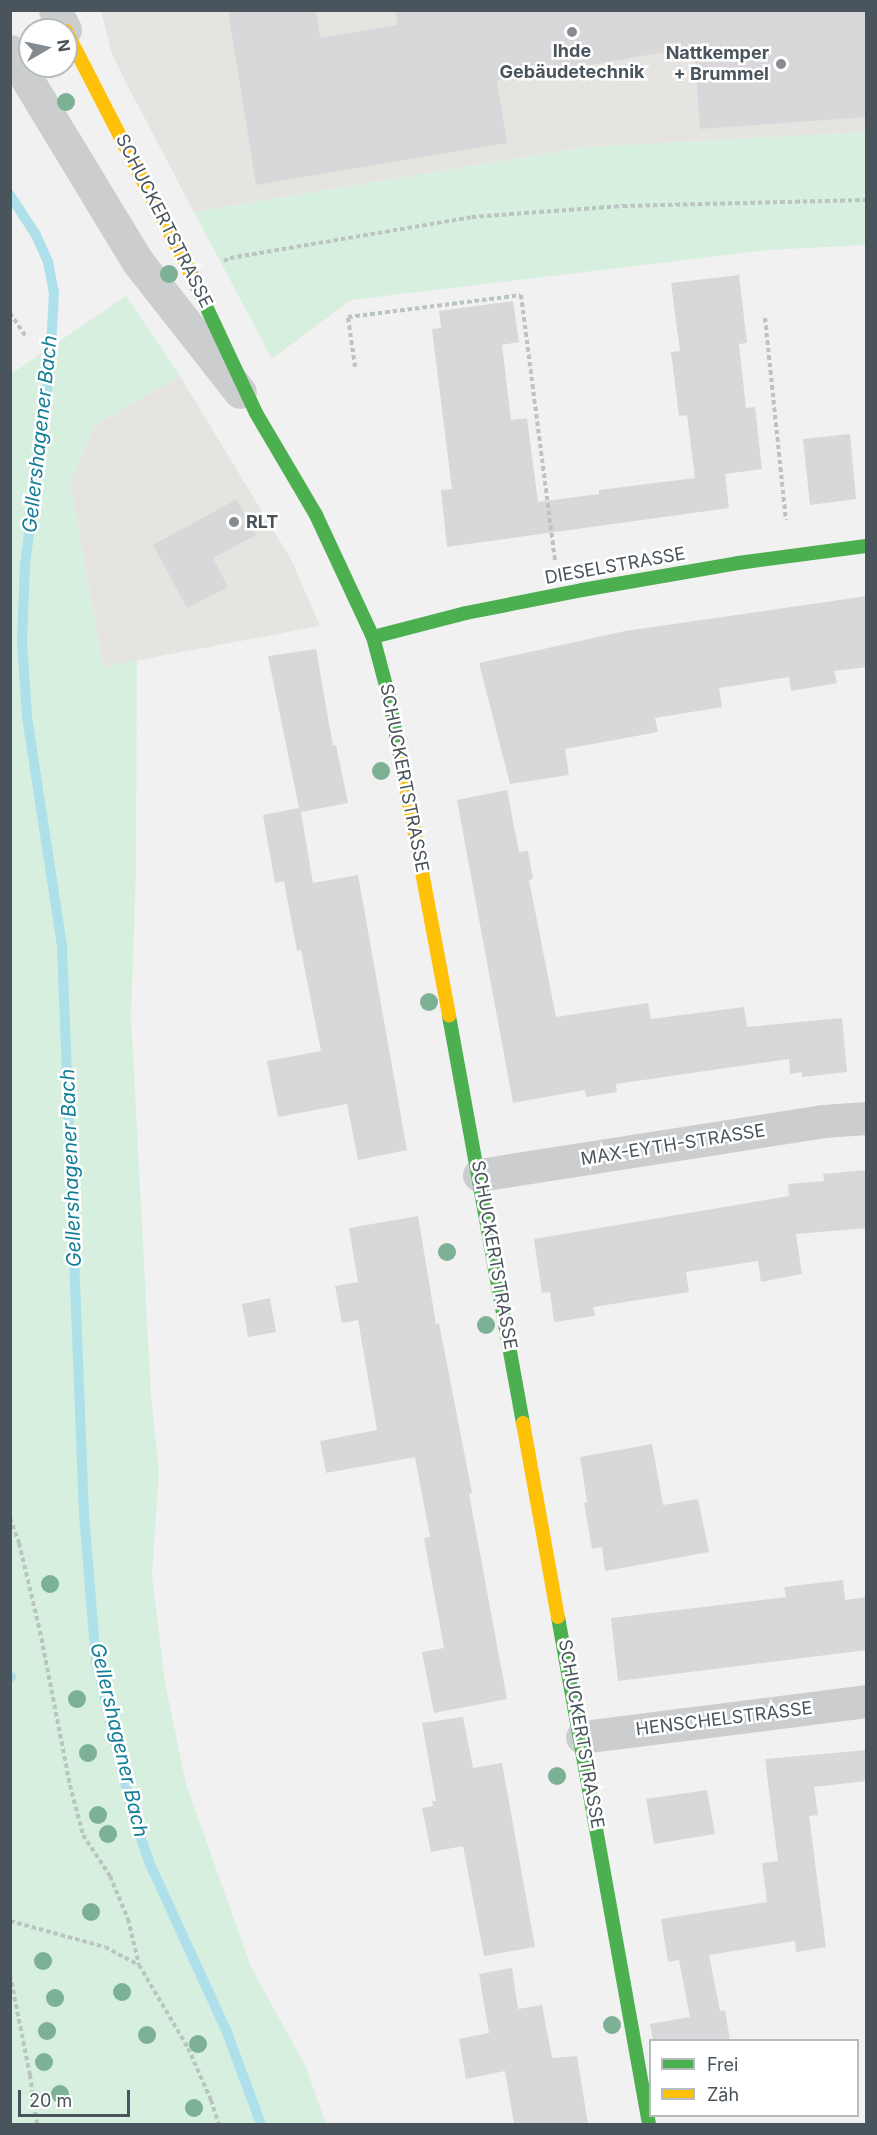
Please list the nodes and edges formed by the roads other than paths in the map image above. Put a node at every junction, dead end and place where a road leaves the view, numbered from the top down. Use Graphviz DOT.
graph roads {
  1 [pos="10,51"];
  2 [pos="78,53"];
  3 [pos="10,65"];
  4 [pos="34,92"];
  5 [pos="256,413"];
  6 [pos="867,546"];
  7 [pos="373,637"];
  8 [pos="867,1118"];
  9 [pos="479,1175"];
  10 [pos="867,1701"];
  11 [pos="582,1737"];
  12 [pos="649,2124"];
  1 -- 4 [label="street, SCHUCKERTSTRASSE"];
  2 -- 5 [label="street, SCHUCKERTSTRASSE"];
  3 -- 4 [label="street, SCHUCKERTSTRASSE"];
  4 -- 5 [label="street, SCHUCKERTSTRASSE"];
  5 -- 7 [label="street, SCHUCKERTSTRASSE"];
  6 -- 7 [label="street, DIESELSTRASSE"];
  7 -- 9 [label="street, SCHUCKERTSTRASSE"];
  8 -- 9 [label="street, MAX-EYTH-STRASSE"];
  9 -- 11 [label="street, SCHUCKERTSTRASSE"];
  10 -- 11 [label="street, HENSCHELSTRASSE"];
  11 -- 12 [label="street, SCHUCKERTSTRASSE"];
}
